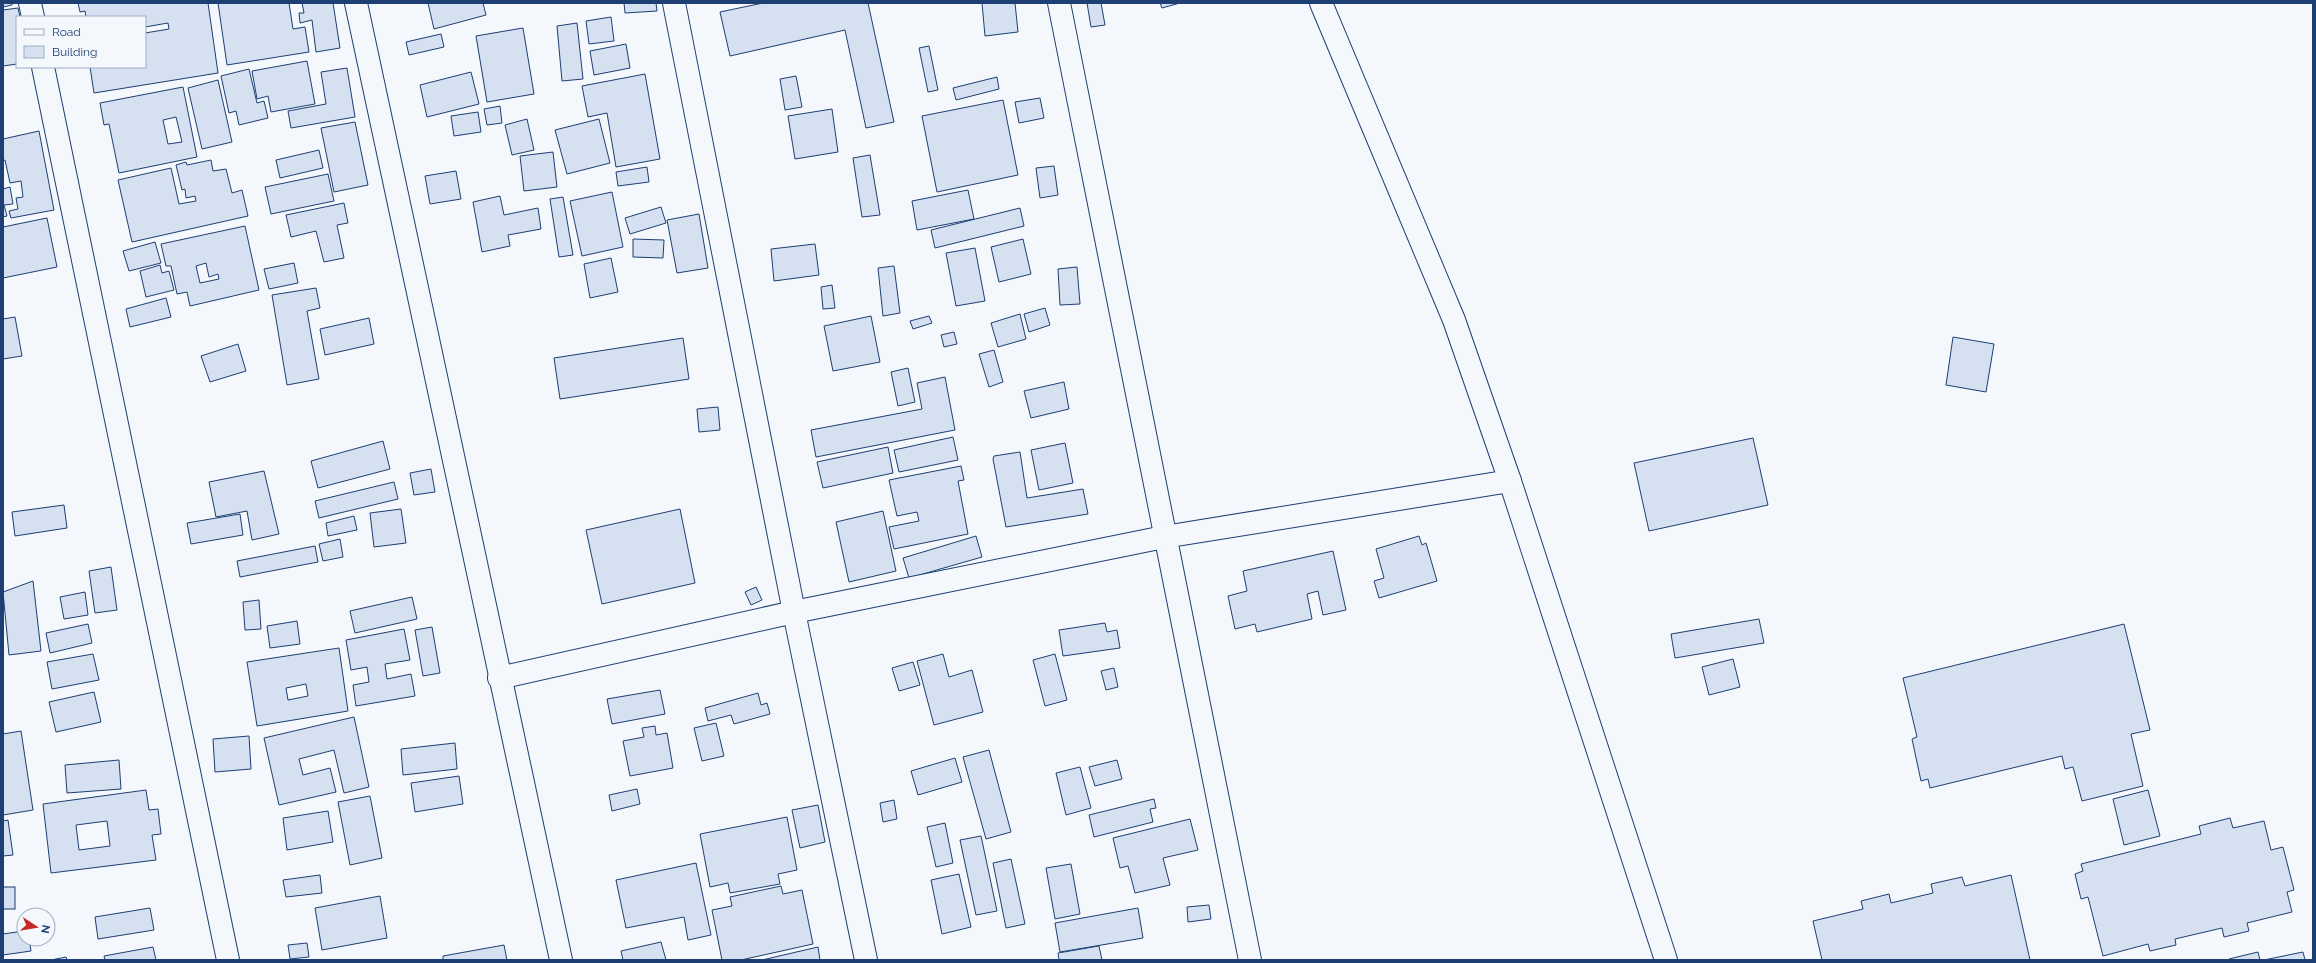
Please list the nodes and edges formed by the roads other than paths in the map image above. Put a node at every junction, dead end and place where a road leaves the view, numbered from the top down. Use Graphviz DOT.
graph roads {
  1 [pos="30,3"];
  2 [pos="356,3"];
  3 [pos="674,3"];
  4 [pos="1058,3"];
  5 [pos="1321,3"];
  6 [pos="33,16"];
  7 [pos="43,68"];
  8 [pos="1510,481"];
  9 [pos="1164,537"];
  10 [pos="794,612"];
  11 [pos="499,678"];
  12 [pos="228,960"];
  13 [pos="561,960"];
  14 [pos="866,960"];
  15 [pos="1250,960"];
  16 [pos="1666,960"];
  1 -- 6 [label="street"];
  2 -- 11 [label="street"];
  3 -- 10 [label="street"];
  4 -- 9 [label="street"];
  5 -- 8 [label="street"];
  7 -- 12 [label="street"];
  8 -- 9 [label="street"];
  8 -- 16 [label="street"];
  9 -- 10 [label="street"];
  9 -- 15 [label="street"];
  10 -- 11 [label="street"];
  10 -- 14 [label="street"];
  11 -- 13 [label="street"];
}
